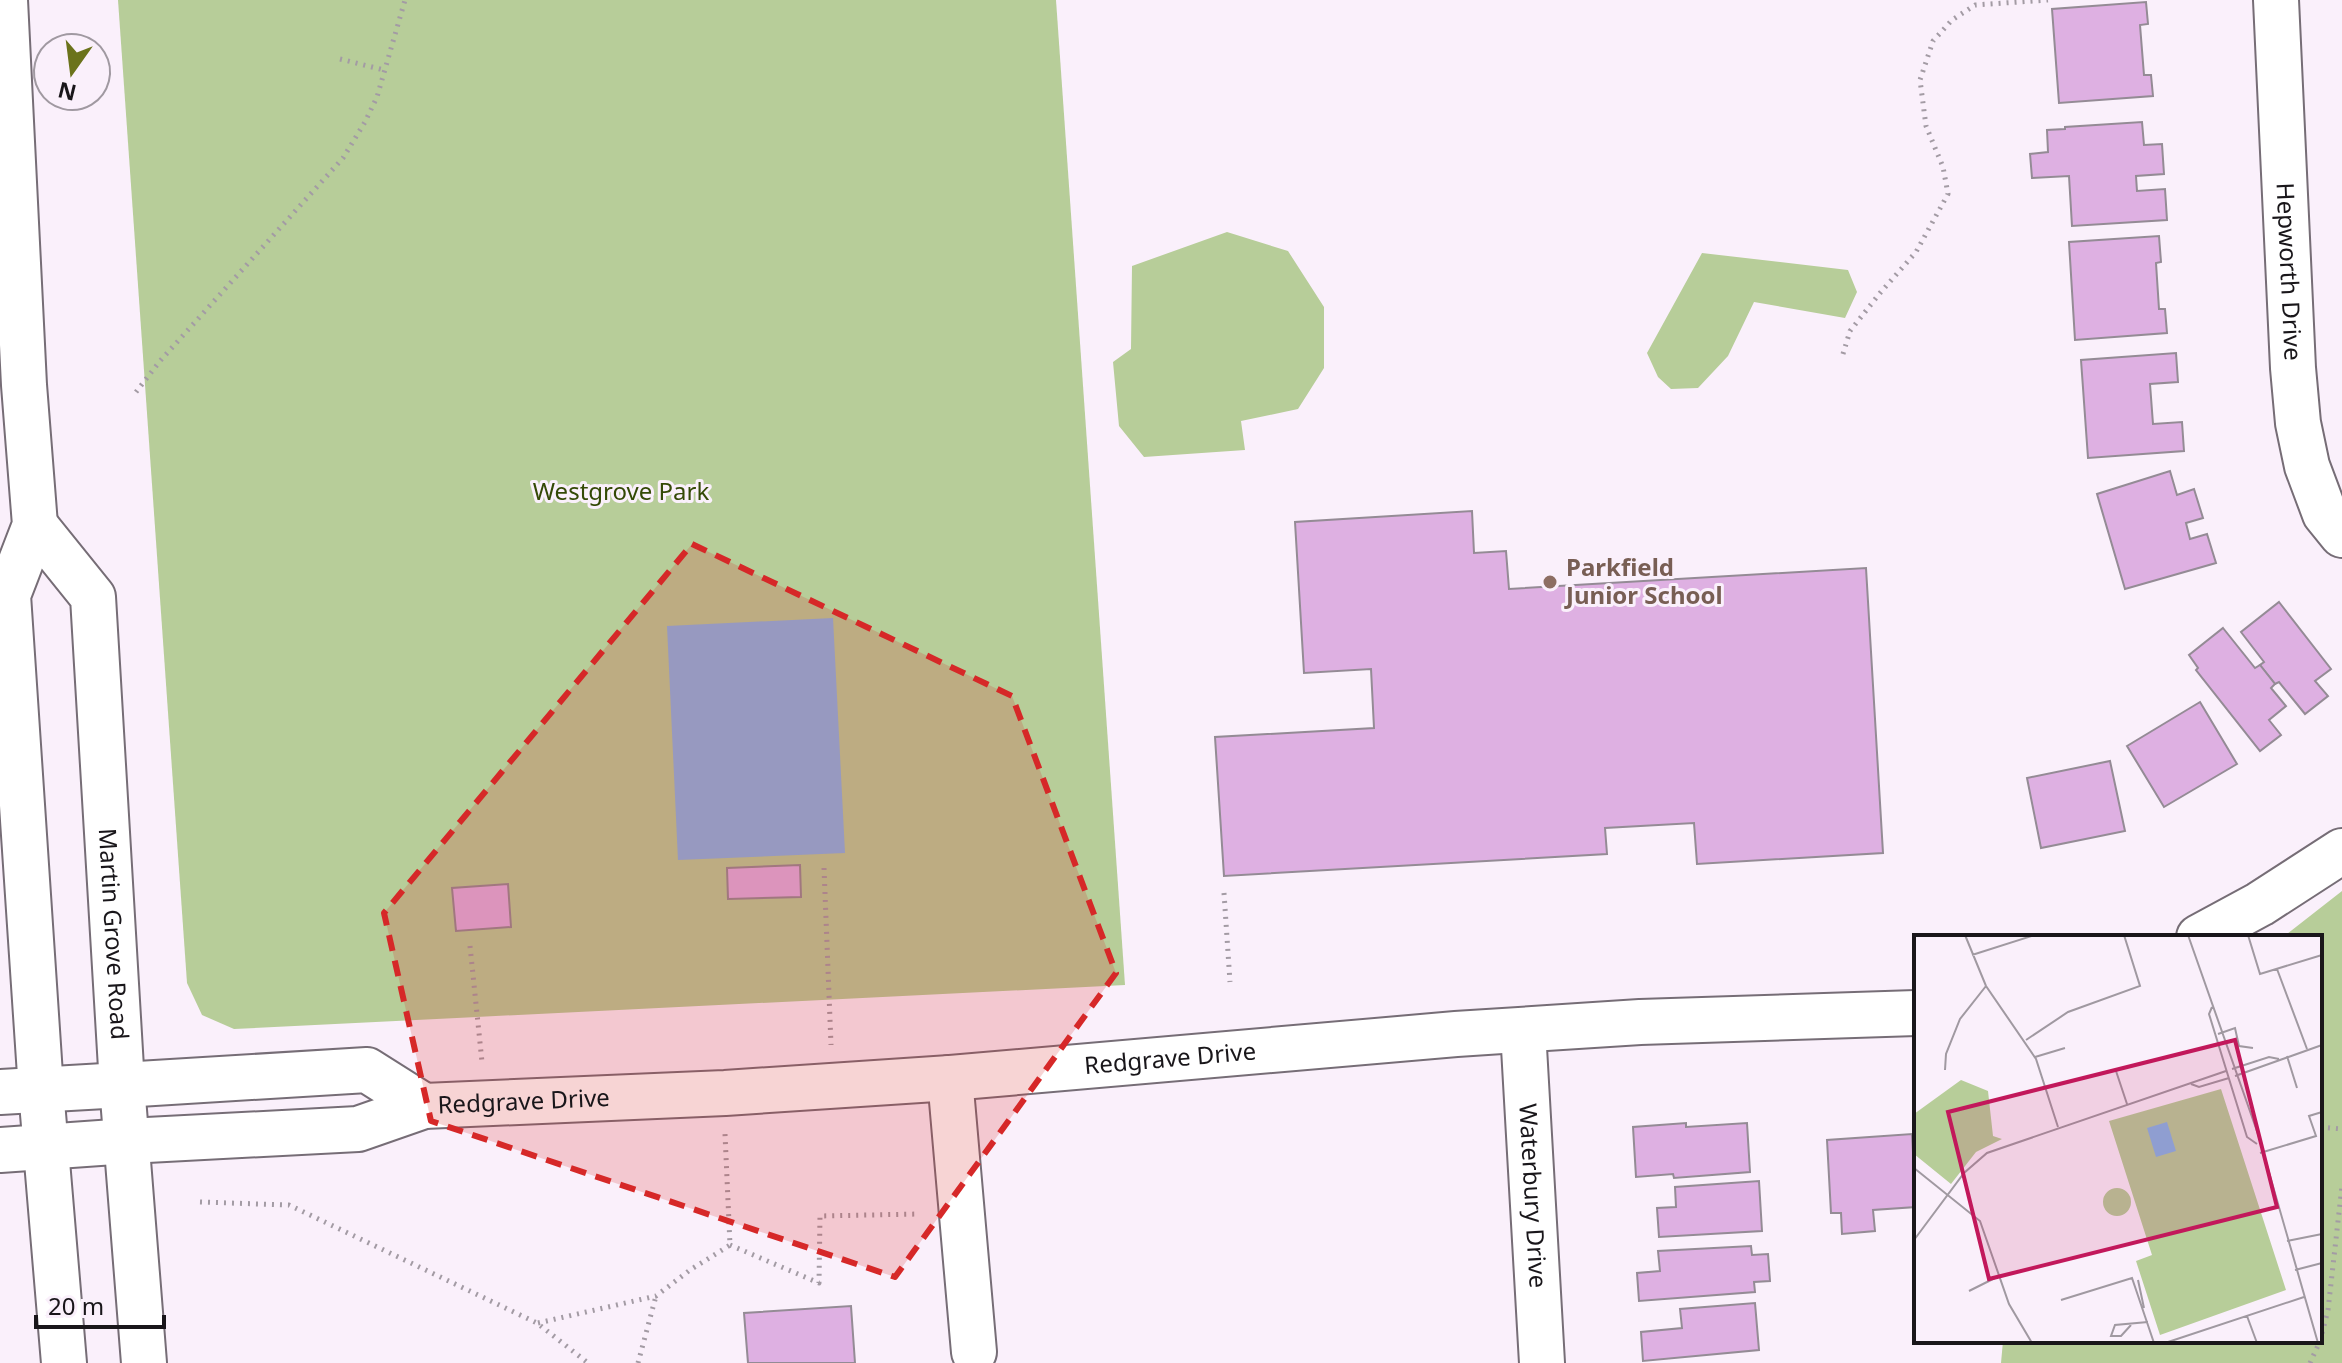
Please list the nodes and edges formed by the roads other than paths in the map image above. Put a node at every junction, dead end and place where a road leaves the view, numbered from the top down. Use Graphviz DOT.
graph roads {
  1 [pos="5,0"];
  2 [pos="2286,1"];
  3 [pos="14,448"];
  4 [pos="35,525"];
  5 [pos="2342,535"];
  6 [pos="2342,851"];
  7 [pos="2203,935"];
  8 [pos="1914,1013"];
  9 [pos="1523,1030"];
  10 [pos="950,1078"];
  11 [pos="122,1085"];
  12 [pos="21,1091"];
  13 [pos="424,1106"];
  14 [pos="128,1141"];
  15 [pos="46,1146"];
  16 [pos="0,1150"];
  17 [pos="974,1352"];
  18 [pos="64,1363"];
  19 [pos="144,1363"];
  20 [pos="1542,1363"];
  1 -- 3 [label="street"];
  2 -- 5 [label="street, Hepworth Drive"];
  3 -- 4 [label="street"];
  4 -- 11 [label="street, Martin Grove Road"];
  4 -- 12 [label="street"];
  6 -- 7 [label="street"];
  8 -- 9 [label="street, Redgrave Drive"];
  9 -- 10 [label="street, Redgrave Drive"];
  9 -- 20 [label="street, Waterbury Drive"];
  10 -- 13 [label="street, Redgrave Drive"];
  10 -- 17 [label="street"];
  11 -- 12 [label="street, Redgrave Drive"];
  11 -- 13 [label="street, Redgrave Drive"];
  11 -- 14 [label="street, Martin Grove Road"];
  12 -- 15 [label="street"];
  13 -- 14 [label="street, Redgrave Drive"];
  14 -- 15 [label="street, Redgrave Drive"];
  14 -- 19 [label="street, Martin Grove Road"];
  15 -- 16 [label="street, Redgrave Drive"];
  15 -- 18 [label="street"];
}
